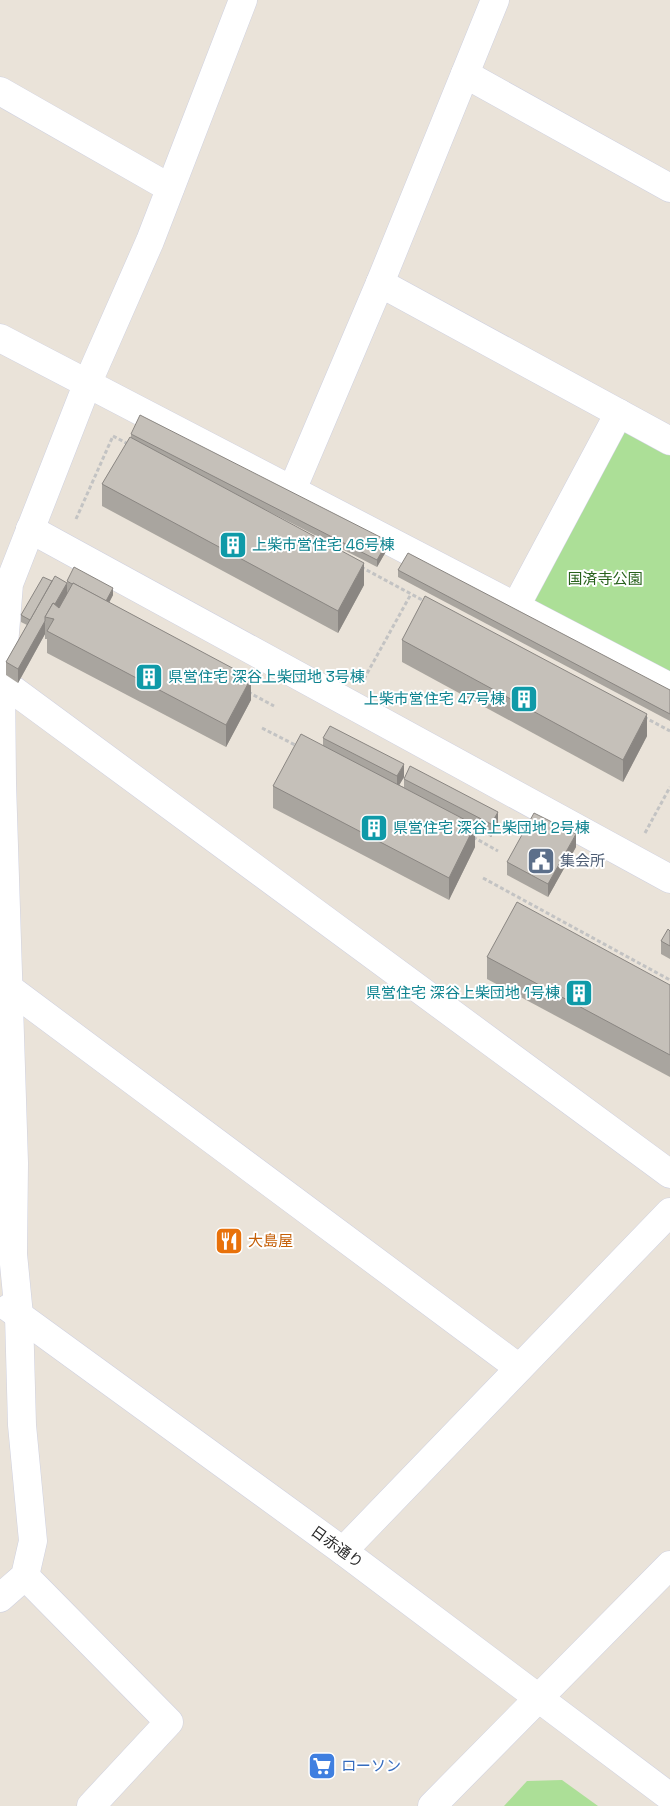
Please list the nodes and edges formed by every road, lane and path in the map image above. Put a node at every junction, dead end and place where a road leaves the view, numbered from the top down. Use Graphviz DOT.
graph roads {
  1 [pos="243,0"];
  2 [pos="495,0"];
  3 [pos="465,74"];
  4 [pos="0,91"];
  5 [pos="170,188"];
  6 [pos="670,188"];
  7 [pos="380,283"];
  8 [pos="0,338"];
  9 [pos="88,382"];
  10 [pos="620,413"];
  11 [pos="670,441"];
  12 [pos="139,450"];
  13 [pos="292,490"];
  14 [pos="30,529"];
  15 [pos="63,547"];
  16 [pos="359,566"];
  17 [pos="410,594"];
  18 [pos="428,603"];
  19 [pos="516,606"];
  20 [pos="1,681"];
  21 [pos="670,687"];
  22 [pos="240,688"];
  23 [pos="350,703"];
  24 [pos="274,706"];
  25 [pos="635,713"];
  26 [pos="262,728"];
  27 [pos="670,731"];
  28 [pos="300,748"];
  29 [pos="1,782"];
  30 [pos="670,788"];
  31 [pos="464,833"];
  32 [pos="498,850"];
  33 [pos="632,858"];
  34 [pos="483,878"];
  35 [pos="670,878"];
  36 [pos="670,980"];
  37 [pos="10,989"];
  38 [pos="670,1174"];
  39 [pos="670,1212"];
  40 [pos="6,1249"];
  41 [pos="9,1308"];
  42 [pos="519,1368"];
  43 [pos="11,1422"];
  44 [pos="342,1551"];
  45 [pos="670,1566"];
  46 [pos="25,1576"];
  47 [pos="0,1598"];
  48 [pos="539,1699"];
  49 [pos="670,1797"];
  50 [pos="91,1806"];
  51 [pos="432,1806"];
  1 -- 5 [label="street"];
  2 -- 3 [label="street"];
  3 -- 6 [label="street"];
  3 -- 7 [label="street"];
  4 -- 5 [label="street"];
  5 -- 9 [label="street"];
  7 -- 10 [label="street"];
  7 -- 13 [label="street"];
  8 -- 9 [label="street"];
  9 -- 13 [label="street"];
  9 -- 14 [label="street"];
  10 -- 11 [label="street"];
  10 -- 19 [label="street"];
  12 -- 15 [label="path"];
  13 -- 19 [label="street"];
  14 -- 15 [label="street"];
  14 -- 20 [label="street"];
  15 -- 23 [label="street"];
  16 -- 17 [label="path"];
  17 -- 18 [label="path"];
  17 -- 23 [label="path"];
  19 -- 21 [label="street"];
  20 -- 29 [label="street"];
  20 -- 38 [label="street"];
  22 -- 24 [label="path"];
  23 -- 33 [label="street"];
  25 -- 27 [label="path"];
  26 -- 28 [label="path"];
  29 -- 37 [label="street"];
  30 -- 33 [label="path"];
  31 -- 32 [label="path"];
  33 -- 35 [label="street"];
  34 -- 36 [label="path"];
  37 -- 40 [label="street"];
  37 -- 42 [label="street"];
  39 -- 42 [label="street"];
  40 -- 41 [label="street"];
  41 -- 43 [label="street"];
  41 -- 44 [label="street, 日赤通り"];
  42 -- 44 [label="street"];
  43 -- 46 [label="street"];
  44 -- 48 [label="street, 日赤通り"];
  45 -- 48 [label="street"];
  46 -- 47 [label="street"];
  46 -- 50 [label="street"];
  48 -- 49 [label="street, 日赤通り"];
  48 -- 51 [label="street"];
}
